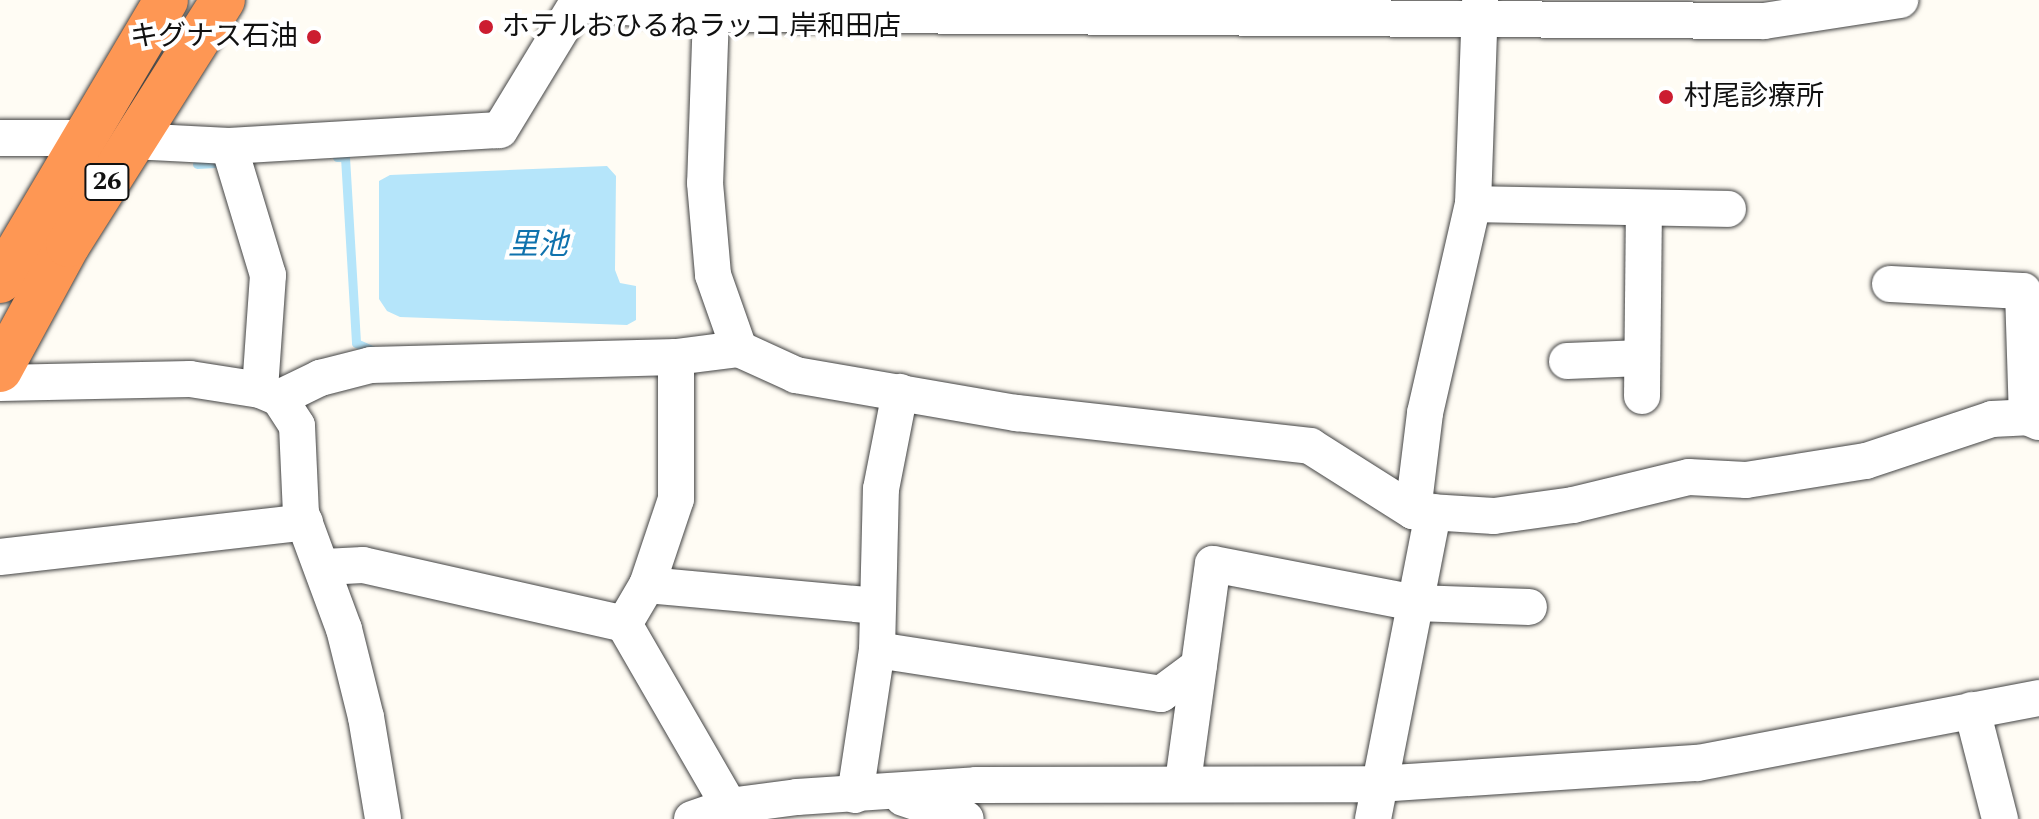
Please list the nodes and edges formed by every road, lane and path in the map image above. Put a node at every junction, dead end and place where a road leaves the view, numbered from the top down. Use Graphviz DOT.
graph roads {
  1 [pos="166,0"];
  2 [pos="223,0"];
  3 [pos="1900,0"];
  4 [pos="578,2"];
  5 [pos="1480,9"];
  6 [pos="711,14"];
  7 [pos="0,138"];
  8 [pos="84,138"];
  9 [pos="132,141"];
  10 [pos="229,146"];
  11 [pos="1473,204"];
  12 [pos="1644,208"];
  13 [pos="1728,209"];
  14 [pos="0,281"];
  15 [pos="1890,284"];
  16 [pos="739,349"];
  17 [pos="676,357"];
  18 [pos="1642,358"];
  19 [pos="1567,361"];
  20 [pos="0,370"];
  21 [pos="0,383"];
  22 [pos="900,392"];
  23 [pos="270,394"];
  24 [pos="1642,396"];
  25 [pos="2033,419"];
  26 [pos="1423,511"];
  27 [pos="305,522"];
  28 [pos="0,557"];
  29 [pos="324,567"];
  30 [pos="647,585"];
  31 [pos="1415,603"];
  32 [pos="878,606"];
  33 [pos="1529,607"];
  34 [pos="624,624"];
  35 [pos="877,650"];
  36 [pos="1199,666"];
  37 [pos="2039,698"];
  38 [pos="1972,710"];
  39 [pos="1183,782"];
  40 [pos="1378,784"];
  41 [pos="890,793"];
  42 [pos="855,795"];
  43 [pos="729,806"];
  44 [pos="383,819"];
  45 [pos="692,819"];
  46 [pos="966,819"];
  47 [pos="1373,819"];
  48 [pos="2000,819"];
  1 -- 8 [label="highway, 26"];
  2 -- 9 [label="highway, 26"];
  3 -- 5 [label="street"];
  4 -- 6 [label="street"];
  4 -- 10 [label="street"];
  5 -- 6 [label="street"];
  5 -- 11 [label="street"];
  6 -- 16 [label="street"];
  7 -- 8 [label="street"];
  8 -- 14 [label="highway, 26"];
  9 -- 10 [label="street"];
  9 -- 20 [label="highway, 26"];
  10 -- 23 [label="street"];
  11 -- 12 [label="street"];
  11 -- 26 [label="street"];
  12 -- 13 [label="street"];
  12 -- 18 [label="street"];
  15 -- 25 [label="street"];
  16 -- 17 [label="street"];
  16 -- 22 [label="street"];
  17 -- 23 [label="street"];
  17 -- 30 [label="street"];
  18 -- 19 [label="street"];
  18 -- 24 [label="street"];
  21 -- 23 [label="street"];
  22 -- 26 [label="street"];
  22 -- 32 [label="street"];
  23 -- 27 [label="street"];
  25 -- 26 [label="street"];
  26 -- 31 [label="street"];
  27 -- 28 [label="street"];
  27 -- 29 [label="street"];
  29 -- 34 [label="street"];
  29 -- 44 [label="street"];
  30 -- 32 [label="street"];
  30 -- 34 [label="street"];
  31 -- 33 [label="street"];
  31 -- 36 [label="street"];
  31 -- 40 [label="street"];
  32 -- 35 [label="street"];
  34 -- 43 [label="street"];
  35 -- 36 [label="street"];
  35 -- 42 [label="street"];
  36 -- 39 [label="street"];
  37 -- 38 [label="street"];
  38 -- 40 [label="street"];
  38 -- 48 [label="street"];
  39 -- 40 [label="street"];
  39 -- 41 [label="street"];
  40 -- 47 [label="street"];
  41 -- 42 [label="street"];
  41 -- 46 [label="street"];
  42 -- 43 [label="street"];
  43 -- 45 [label="street"];
}
